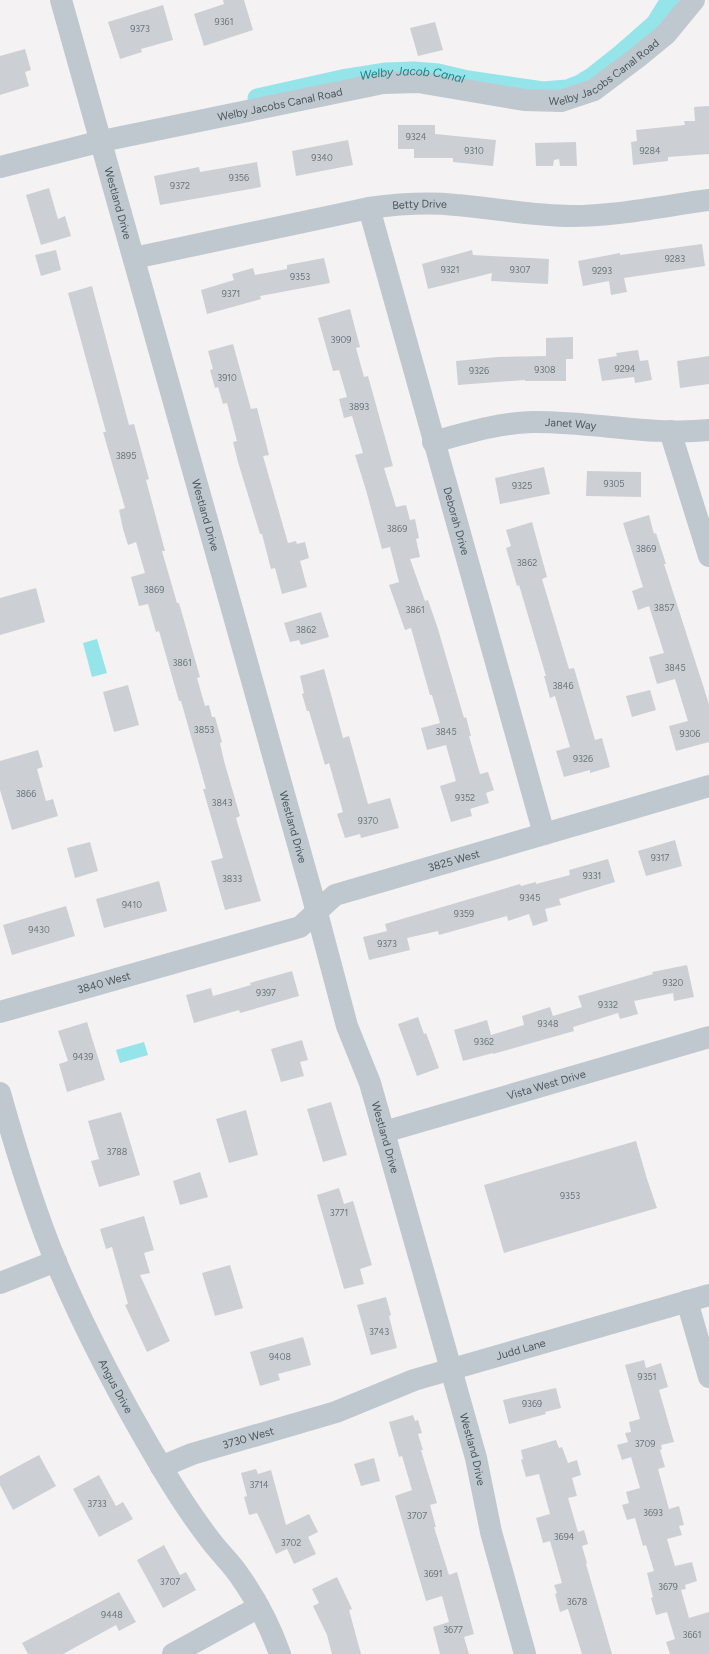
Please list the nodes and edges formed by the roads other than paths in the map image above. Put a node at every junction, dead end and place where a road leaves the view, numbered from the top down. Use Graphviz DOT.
graph roads {
  1 [pos="61,0"];
  2 [pos="694,0"];
  3 [pos="102,141"];
  4 [pos="0,167"];
  5 [pos="709,200"];
  6 [pos="369,208"];
  7 [pos="134,258"];
  8 [pos="709,430"];
  9 [pos="670,431"];
  10 [pos="433,442"];
  11 [pos="709,556"];
  12 [pos="709,786"];
  13 [pos="544,834"];
  14 [pos="316,912"];
  15 [pos="208,954"];
  16 [pos="0,1012"];
  17 [pos="709,1037"];
  18 [pos="0,1093"];
  19 [pos="384,1132"];
  20 [pos="56,1261"];
  21 [pos="0,1283"];
  22 [pos="709,1295"];
  23 [pos="687,1301"];
  24 [pos="451,1369"];
  25 [pos="709,1377"];
  26 [pos="336,1412"];
  27 [pos="161,1467"];
  28 [pos="259,1607"];
  29 [pos="173,1654"];
  30 [pos="280,1654"];
  31 [pos="525,1654"];
  1 -- 3 [label="street, Westland Drive"];
  2 -- 3 [label="street, Welby Jacobs Canal Road"];
  3 -- 4 [label="street, Welby Jacobs Canal Road"];
  3 -- 7 [label="street, Westland Drive"];
  5 -- 6 [label="street, Betty Drive"];
  6 -- 7 [label="street, Betty Drive"];
  6 -- 10 [label="street, Deborah Drive"];
  7 -- 14 [label="street, Westland Drive"];
  8 -- 9 [label="street, Janet Way"];
  9 -- 10 [label="street, Janet Way"];
  9 -- 11 [label="street"];
  10 -- 13 [label="street, Deborah Drive"];
  12 -- 13 [label="street, 3825 West"];
  13 -- 14 [label="street, 3825 West"];
  14 -- 15 [label="street, 3825 West"];
  14 -- 19 [label="street, Westland Drive"];
  15 -- 16 [label="street, 3840 West"];
  17 -- 19 [label="street, Vista West Drive"];
  18 -- 20 [label="street, Angus Drive"];
  19 -- 24 [label="street, Westland Drive"];
  20 -- 21 [label="street"];
  20 -- 27 [label="street, Angus Drive"];
  22 -- 23 [label="street, Judd Lane"];
  23 -- 24 [label="street, Judd Lane"];
  23 -- 25 [label="street"];
  24 -- 26 [label="street, Judd Lane"];
  24 -- 31 [label="street, Westland Drive"];
  26 -- 27 [label="street, 3730 West"];
  27 -- 28 [label="street, Angus Drive"];
  28 -- 29 [label="street"];
  28 -- 30 [label="street, Angus Drive"];
}
